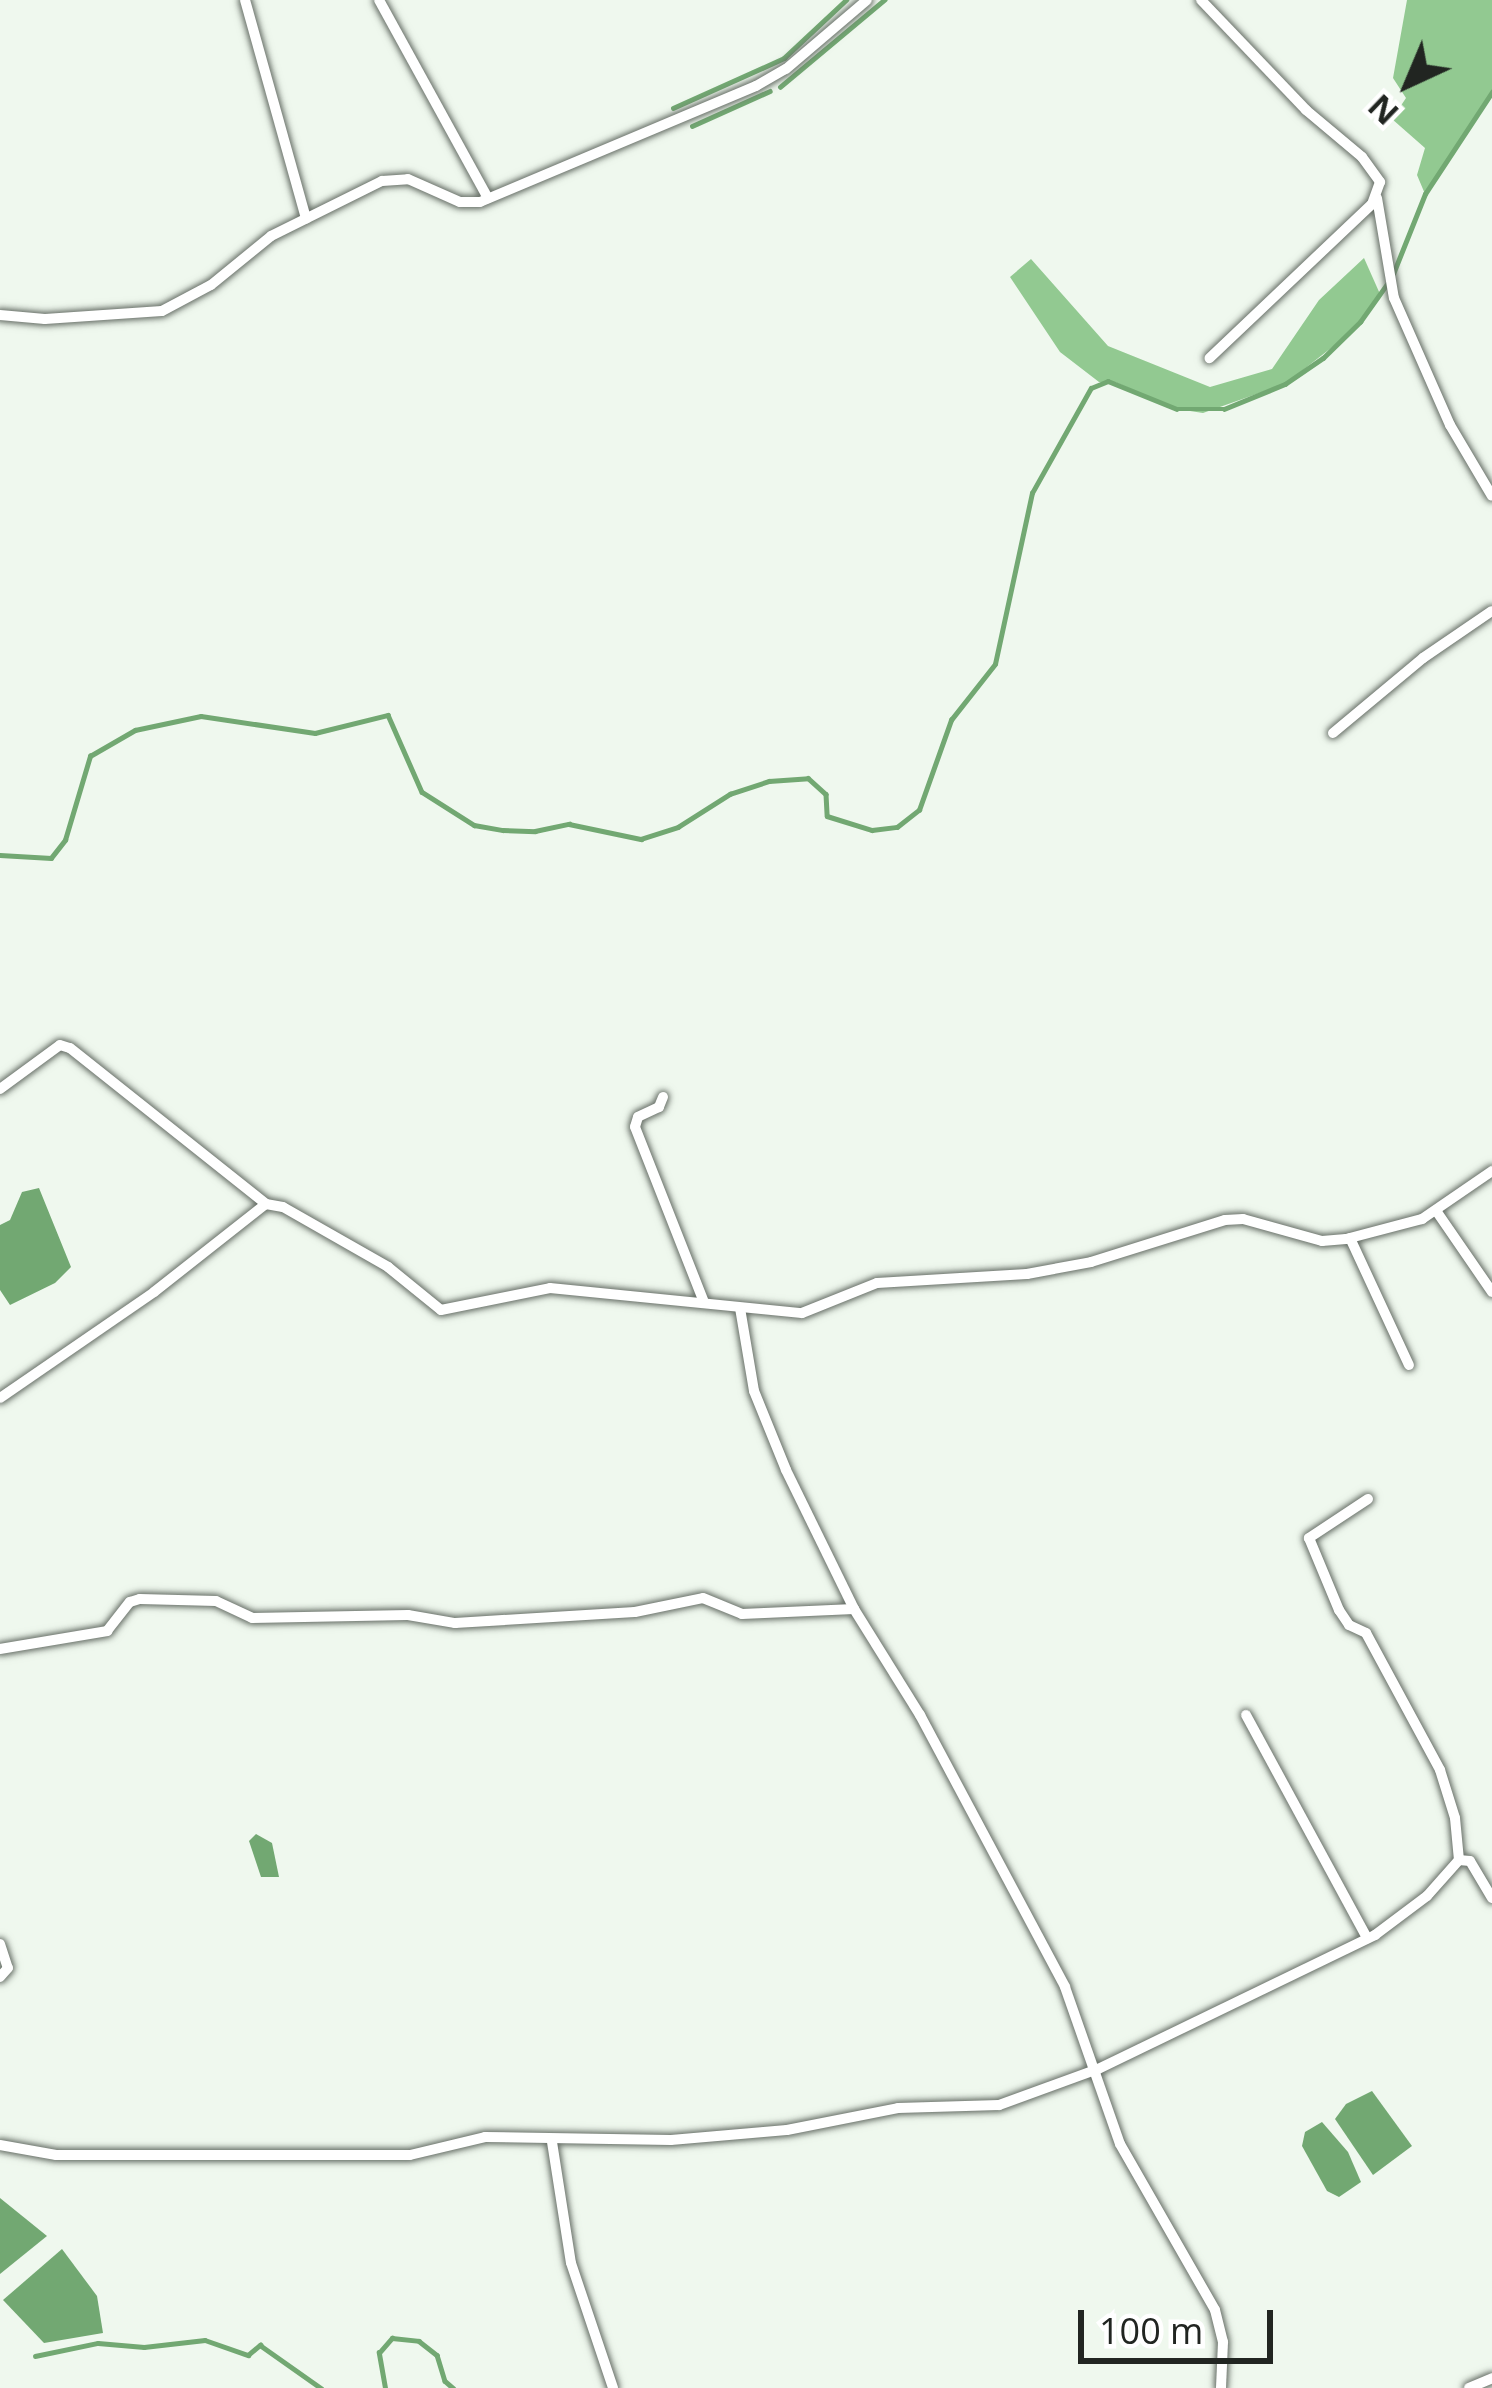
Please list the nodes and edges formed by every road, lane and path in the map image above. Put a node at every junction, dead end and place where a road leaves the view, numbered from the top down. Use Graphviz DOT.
graph roads {
  1 [pos="245,0"];
  2 [pos="379,0"];
  3 [pos="867,0"];
  4 [pos="1201,0"];
  5 [pos="488,198"];
  6 [pos="1377,198"];
  7 [pos="306,219"];
  8 [pos="0,315"];
  9 [pos="1210,358"];
  10 [pos="1492,496"];
  11 [pos="1492,611"];
  12 [pos="1333,733"];
  13 [pos="0,1089"];
  14 [pos="663,1097"];
  15 [pos="1492,1172"];
  16 [pos="266,1204"];
  17 [pos="1437,1212"];
  18 [pos="1349,1238"];
  19 [pos="1492,1292"];
  20 [pos="703,1300"];
  21 [pos="740,1308"];
  22 [pos="1409,1365"];
  23 [pos="0,1398"];
  24 [pos="1368,1499"];
  25 [pos="854,1609"];
  26 [pos="0,1649"];
  27 [pos="1246,1715"];
  28 [pos="1459,1860"];
  29 [pos="1492,1898"];
  30 [pos="1367,1939"];
  31 [pos="0,1944"];
  32 [pos="0,1976"];
  33 [pos="1098,2069"];
  34 [pos="552,2142"];
  35 [pos="0,2145"];
  36 [pos="1492,2378"];
  37 [pos="614,2388"];
  38 [pos="1221,2388"];
  39 [pos="1469,2388"];
  1 -- 7 [label="street"];
  2 -- 5 [label="street"];
  3 -- 5 [label="street"];
  4 -- 6 [label="street"];
  5 -- 7 [label="street"];
  6 -- 9 [label="street"];
  6 -- 10 [label="street"];
  7 -- 8 [label="street"];
  11 -- 12 [label="street"];
  13 -- 16 [label="street"];
  14 -- 20 [label="street"];
  15 -- 17 [label="street"];
  16 -- 20 [label="street"];
  16 -- 23 [label="street"];
  17 -- 18 [label="street"];
  17 -- 19 [label="street"];
  18 -- 21 [label="street"];
  18 -- 22 [label="street"];
  20 -- 21 [label="street"];
  21 -- 25 [label="street"];
  24 -- 28 [label="street"];
  25 -- 26 [label="street"];
  25 -- 33 [label="street"];
  27 -- 30 [label="street"];
  28 -- 29 [label="street"];
  28 -- 30 [label="street"];
  30 -- 33 [label="street"];
  31 -- 32 [label="street"];
  33 -- 34 [label="street"];
  33 -- 38 [label="street"];
  34 -- 35 [label="street"];
  34 -- 37 [label="street"];
  36 -- 39 [label="street"];
}
